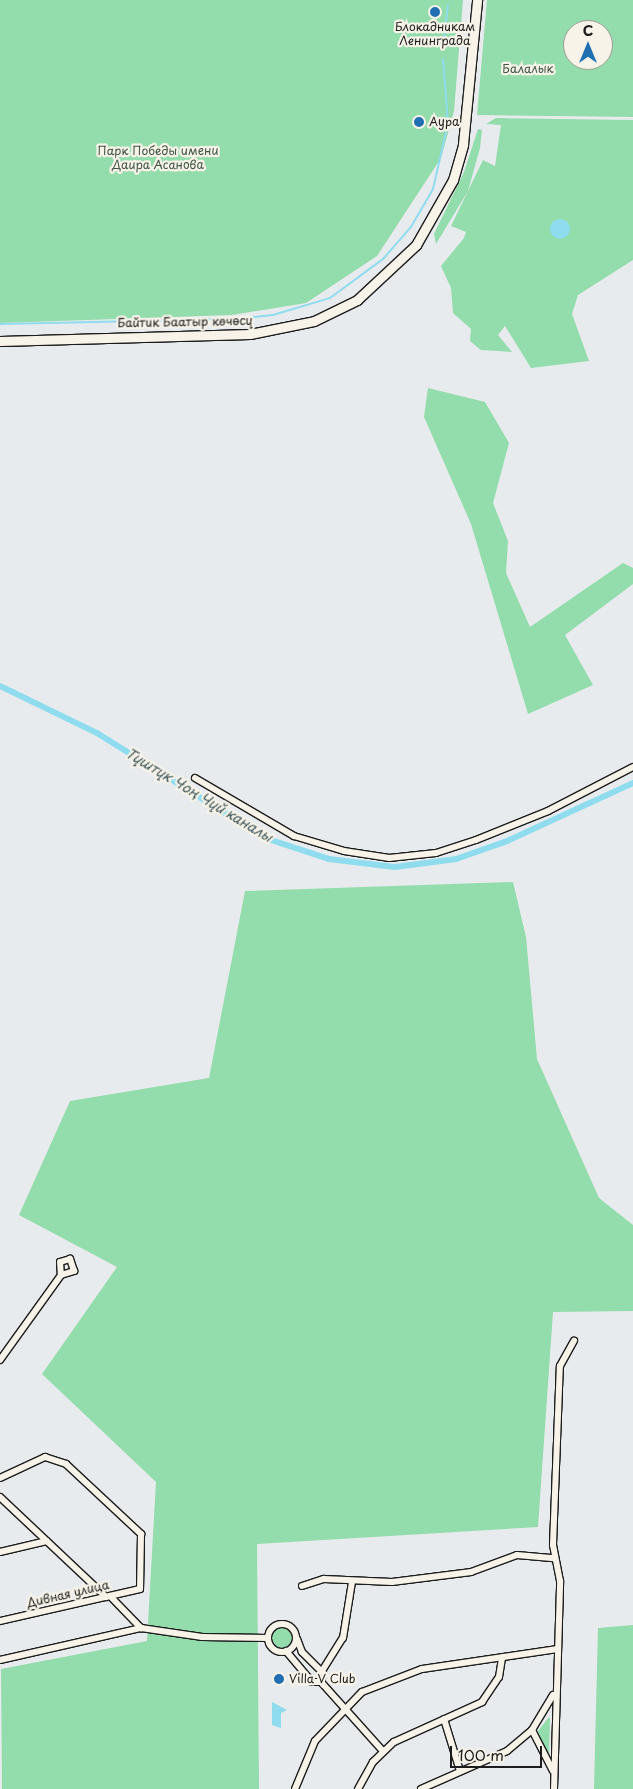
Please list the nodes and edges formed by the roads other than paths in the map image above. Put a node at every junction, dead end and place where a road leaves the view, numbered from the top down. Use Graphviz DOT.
graph roads {
  1 [pos="477,0"];
  2 [pos="0,342"];
  3 [pos="633,767"];
  4 [pos="195,778"];
  5 [pos="61,1276"];
  6 [pos="574,1341"];
  7 [pos="0,1360"];
  8 [pos="0,1478"];
  9 [pos="0,1497"];
  10 [pos="47,1541"];
  11 [pos="0,1552"];
  12 [pos="554,1558"];
  13 [pos="352,1582"];
  14 [pos="302,1586"];
  15 [pos="108,1596"];
  16 [pos="0,1621"];
  17 [pos="141,1628"];
  18 [pos="268,1638"];
  19 [pos="297,1639"];
  20 [pos="558,1649"];
  21 [pos="286,1651"];
  22 [pos="502,1657"];
  23 [pos="0,1660"];
  24 [pos="322,1671"];
  25 [pos="321,1682"];
  26 [pos="554,1692"];
  27 [pos="344,1708"];
  28 [pos="444,1719"];
  29 [pos="532,1730"];
  30 [pos="383,1751"];
  31 [pos="460,1771"];
  32 [pos="553,1771"];
  33 [pos="295,1789"];
  34 [pos="358,1789"];
  35 [pos="421,1789"];
  36 [pos="554,1789"];
  1 -- 2 [label="main road, Байтик Баатыр көчөсү"];
  3 -- 4 [label="street"];
  5 -- 7 [label="street"];
  6 -- 12 [label="street"];
  8 -- 15 [label="street, Дивная улица"];
  9 -- 10 [label="street"];
  10 -- 11 [label="street"];
  10 -- 15 [label="street"];
  12 -- 13 [label="street"];
  12 -- 20 [label="street"];
  13 -- 14 [label="street"];
  13 -- 24 [label="street"];
  15 -- 16 [label="street, Дивная улица"];
  15 -- 17 [label="street"];
  17 -- 18 [label="street"];
  17 -- 23 [label="street"];
  18 -- 19 [label="street"];
  18 -- 21 [label="street"];
  19 -- 21 [label="street"];
  19 -- 24 [label="street"];
  20 -- 22 [label="street"];
  20 -- 26 [label="street"];
  21 -- 25 [label="street"];
  22 -- 27 [label="street"];
  22 -- 28 [label="street"];
  24 -- 25 [label="street"];
  25 -- 27 [label="street"];
  26 -- 29 [label="street"];
  26 -- 32 [label="street"];
  27 -- 30 [label="street"];
  27 -- 33 [label="street"];
  28 -- 30 [label="street"];
  28 -- 31 [label="street"];
  29 -- 31 [label="street"];
  29 -- 32 [label="street"];
  30 -- 34 [label="street"];
  31 -- 35 [label="street"];
  32 -- 36 [label="street"];
}
